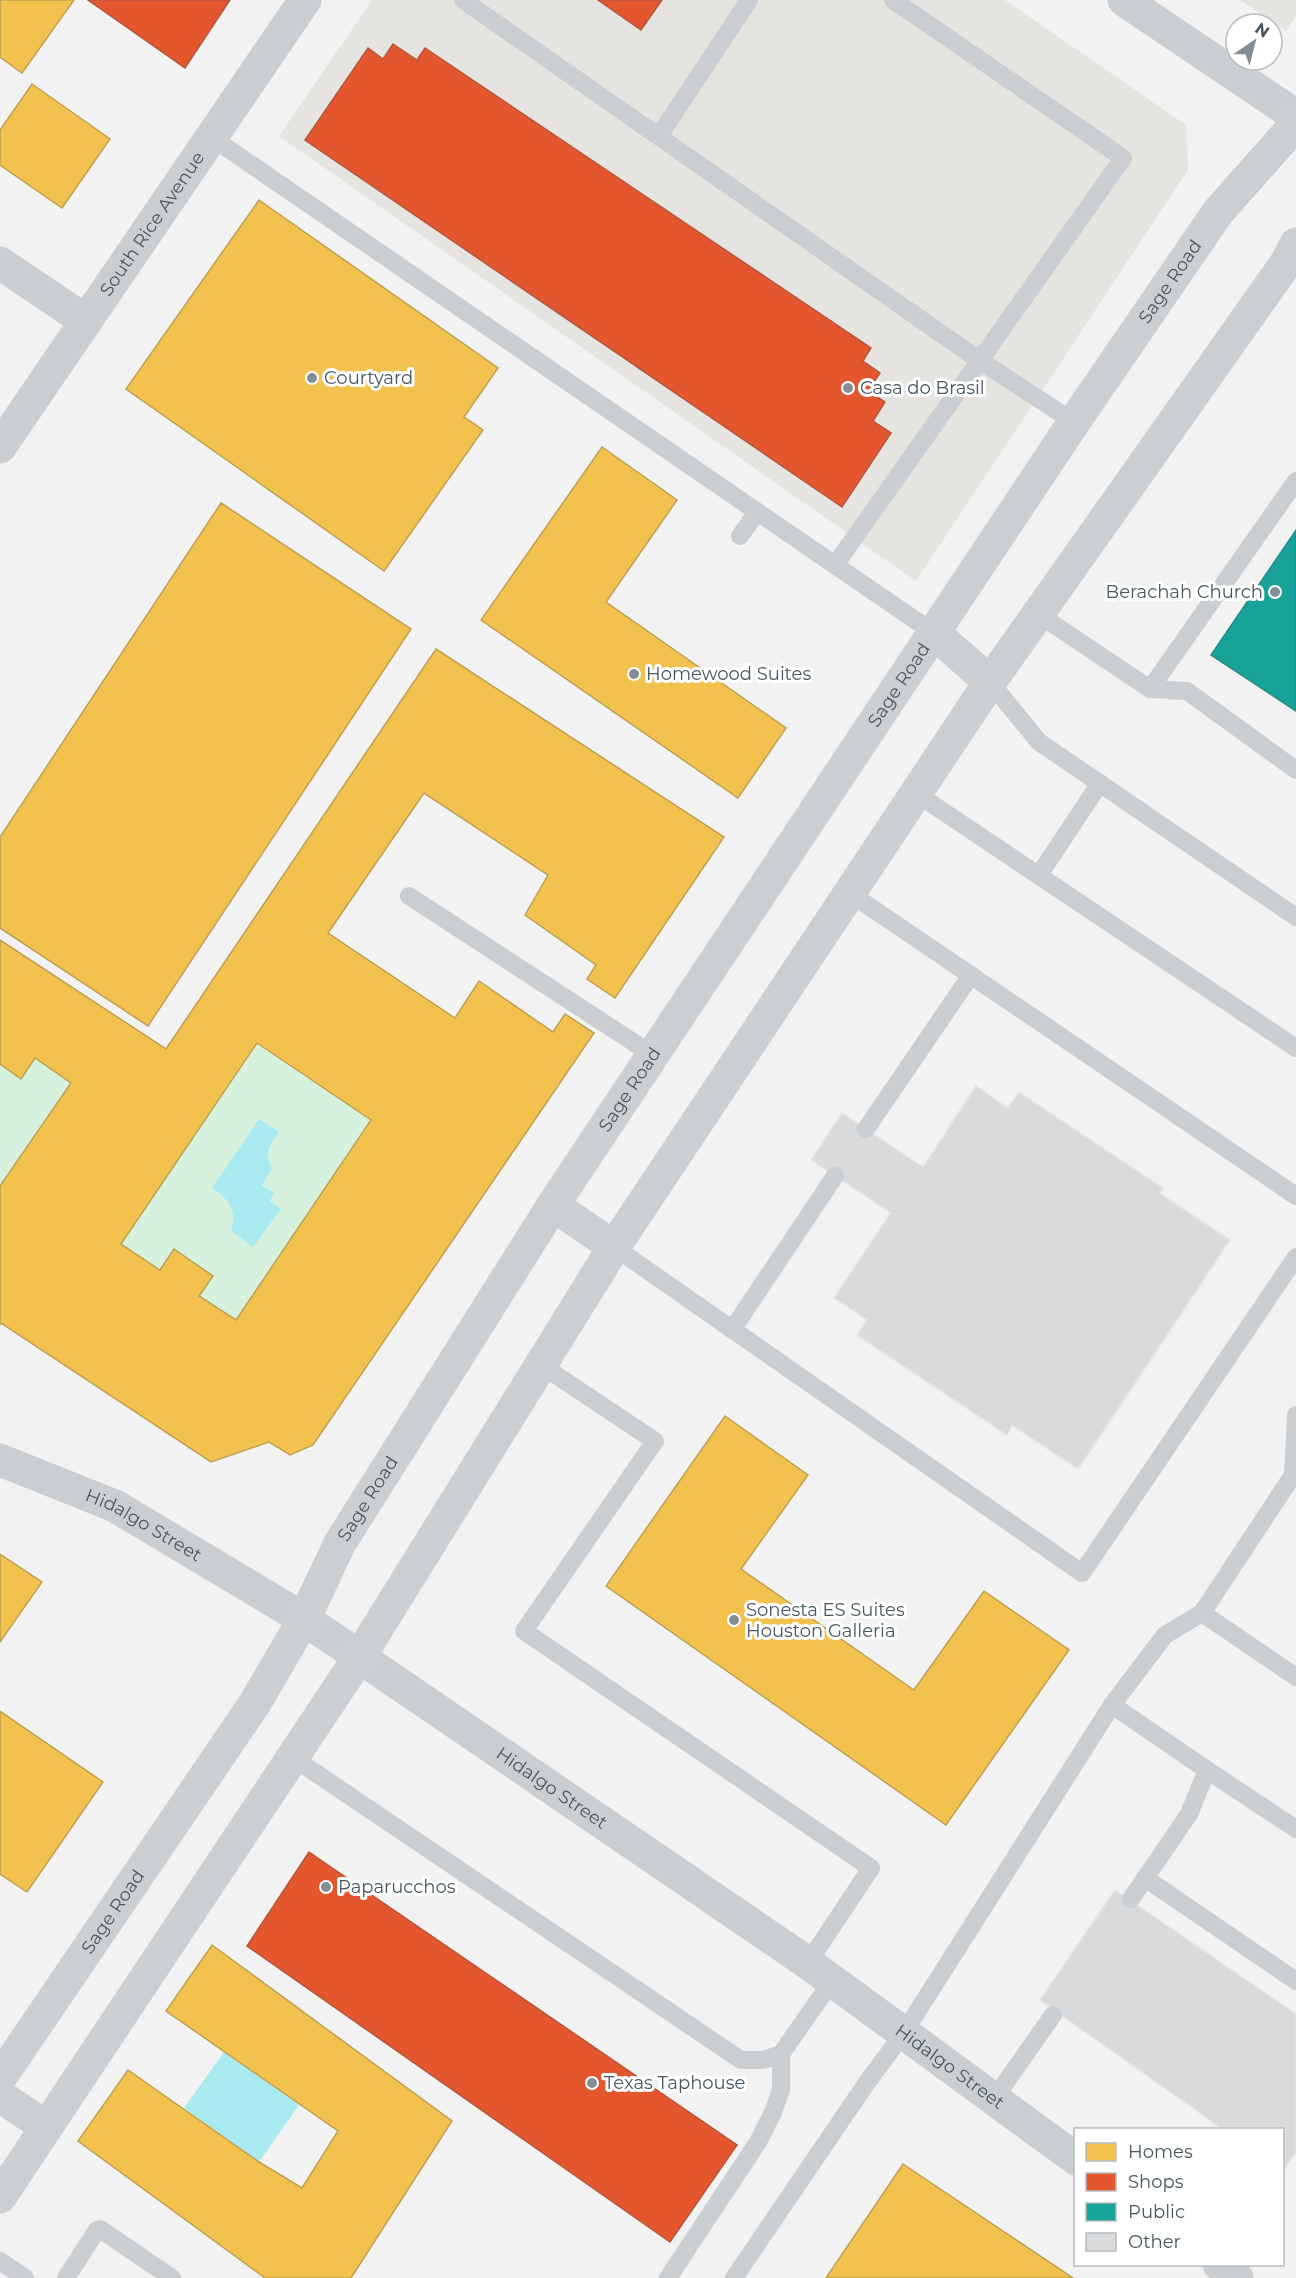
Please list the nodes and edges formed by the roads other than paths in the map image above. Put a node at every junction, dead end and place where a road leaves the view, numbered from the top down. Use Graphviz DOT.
graph roads {
  1 [pos="305,0"];
  2 [pos="463,0"];
  3 [pos="749,0"];
  4 [pos="892,0"];
  5 [pos="1124,0"];
  6 [pos="1296,116"];
  7 [pos="1296,124"];
  8 [pos="659,136"];
  9 [pos="211,137"];
  10 [pos="1296,244"];
  11 [pos="0,263"];
  12 [pos="86,321"];
  13 [pos="979,360"];
  14 [pos="1074,422"];
  15 [pos="0,447"];
  16 [pos="1296,481"];
  17 [pos="757,512"];
  18 [pos="740,536"];
  19 [pos="835,565"];
  20 [pos="1038,614"];
  21 [pos="934,633"];
  22 [pos="990,682"];
  23 [pos="1150,688"];
  24 [pos="1296,770"];
  25 [pos="1100,783"];
  26 [pos="917,794"];
  27 [pos="1039,875"];
  28 [pos="851,894"];
  29 [pos="409,896"];
  30 [pos="1296,917"];
  31 [pos="971,975"];
  32 [pos="1296,1048"];
  33 [pos="653,1055"];
  34 [pos="866,1129"];
  35 [pos="835,1176"];
  36 [pos="1296,1196"];
  37 [pos="553,1206"];
  38 [pos="614,1247"];
  39 [pos="1296,1257"];
  40 [pos="732,1330"];
  41 [pos="541,1365"];
  42 [pos="1296,1414"];
  43 [pos="0,1460"];
  44 [pos="1294,1477"];
  45 [pos="1202,1613"];
  46 [pos="304,1619"];
  47 [pos="360,1656"];
  48 [pos="1296,1677"];
  49 [pos="1112,1705"];
  50 [pos="292,1757"];
  51 [pos="1207,1770"];
  52 [pos="1296,1829"];
  53 [pos="1145,1878"];
  54 [pos="1131,1899"];
  55 [pos="820,1972"];
  56 [pos="1296,1981"];
  57 [pos="1053,2015"];
  58 [pos="903,2034"];
  59 [pos="781,2054"];
  60 [pos="0,2078"];
  61 [pos="0,2096"];
  62 [pos="994,2099"];
  63 [pos="46,2127"];
  64 [pos="1074,2158"];
  65 [pos="0,2197"];
  66 [pos="0,2261"];
  67 [pos="1220,2266"];
  68 [pos="25,2278"];
  69 [pos="66,2278"];
  70 [pos="172,2278"];
  71 [pos="668,2278"];
  72 [pos="734,2278"];
  73 [pos="1237,2278"];
  1 -- 9 [label="street, South Rice Avenue"];
  2 -- 8 [label="lane"];
  3 -- 8 [label="lane"];
  4 -- 13 [label="lane"];
  5 -- 6 [label="street"];
  7 -- 14 [label="main road, Sage Road"];
  8 -- 13 [label="lane"];
  9 -- 12 [label="street, South Rice Avenue"];
  9 -- 17 [label="lane"];
  10 -- 20 [label="main road"];
  11 -- 12 [label="street"];
  12 -- 15 [label="street, South Rice Avenue"];
  13 -- 14 [label="lane"];
  13 -- 19 [label="lane"];
  14 -- 21 [label="main road, Sage Road"];
  16 -- 23 [label="lane"];
  17 -- 18 [label="lane"];
  17 -- 19 [label="lane"];
  19 -- 21 [label="lane"];
  20 -- 22 [label="main road"];
  20 -- 23 [label="lane"];
  21 -- 22 [label="main road"];
  21 -- 33 [label="main road, Sage Road"];
  22 -- 25 [label="lane"];
  22 -- 26 [label="main road"];
  23 -- 24 [label="lane"];
  25 -- 27 [label="lane"];
  25 -- 30 [label="lane"];
  26 -- 27 [label="lane"];
  26 -- 28 [label="main road"];
  27 -- 32 [label="lane"];
  28 -- 31 [label="lane"];
  28 -- 38 [label="main road"];
  29 -- 33 [label="lane"];
  31 -- 34 [label="lane"];
  31 -- 36 [label="lane"];
  33 -- 37 [label="main road, Sage Road"];
  35 -- 40 [label="lane"];
  37 -- 38 [label="main road"];
  37 -- 46 [label="main road, Sage Road"];
  38 -- 40 [label="lane"];
  38 -- 41 [label="main road"];
  39 -- 40 [label="lane"];
  41 -- 47 [label="main road"];
  41 -- 55 [label="lane"];
  42 -- 44 [label="lane"];
  43 -- 46 [label="street, Hidalgo Street"];
  44 -- 45 [label="lane"];
  45 -- 48 [label="lane"];
  45 -- 49 [label="lane"];
  46 -- 47 [label="street, Hidalgo Street"];
  46 -- 60 [label="main road, Sage Road"];
  47 -- 50 [label="main road"];
  47 -- 55 [label="street, Hidalgo Street"];
  49 -- 51 [label="lane"];
  49 -- 58 [label="lane"];
  50 -- 59 [label="lane"];
  50 -- 63 [label="main road"];
  51 -- 52 [label="lane"];
  51 -- 53 [label="lane"];
  53 -- 54 [label="lane"];
  53 -- 56 [label="lane"];
  55 -- 58 [label="street, Hidalgo Street"];
  55 -- 59 [label="lane"];
  57 -- 62 [label="lane"];
  58 -- 62 [label="street, Hidalgo Street"];
  58 -- 72 [label="lane"];
  59 -- 71 [label="lane"];
  61 -- 63 [label="main road"];
  62 -- 64 [label="street, Hidalgo Street"];
  63 -- 65 [label="main road"];
  66 -- 68 [label="lane"];
  67 -- 73 [label="street"];
  69 -- 70 [label="lane"];
}
